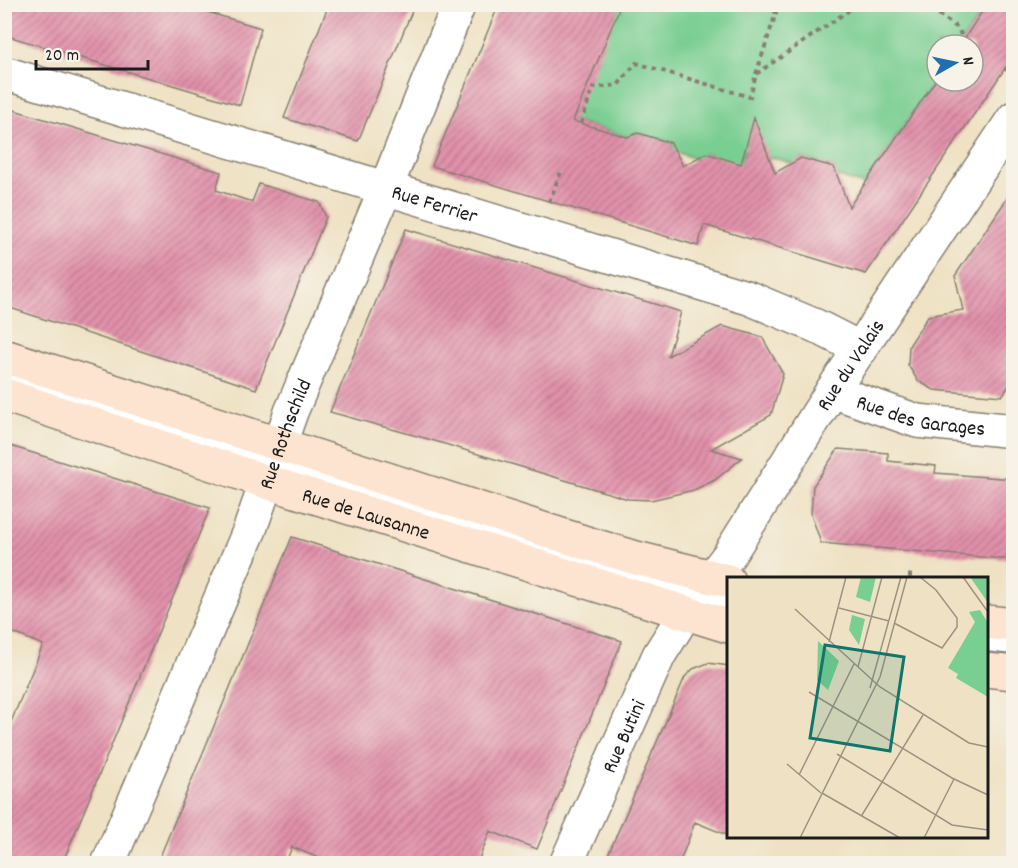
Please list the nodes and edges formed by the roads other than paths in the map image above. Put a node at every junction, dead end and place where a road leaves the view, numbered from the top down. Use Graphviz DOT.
graph roads {
  1 [pos="459,4"];
  2 [pos="4,73"];
  3 [pos="1014,118"];
  4 [pos="386,188"];
  5 [pos="861,349"];
  6 [pos="4,356"];
  7 [pos="4,374"];
  8 [pos="832,391"];
  9 [pos="4,395"];
  10 [pos="1014,430"];
  11 [pos="274,462"];
  12 [pos="711,593"];
  13 [pos="727,622"];
  14 [pos="988,622"];
  15 [pos="1014,625"];
  16 [pos="988,643"];
  17 [pos="1014,646"];
  18 [pos="988,670"];
  19 [pos="1014,673"];
  20 [pos="108,864"];
  21 [pos="566,864"];
  1 -- 4 [label="street, Rue Rothschild"];
  2 -- 4 [label="street, Rue Ferrier"];
  3 -- 5 [label="street, Rue du Valais"];
  4 -- 5 [label="street, Rue Ferrier"];
  4 -- 11 [label="street, Rue Rothschild"];
  5 -- 8 [label="street, Rue du Valais"];
  6 -- 11 [label="main road"];
  7 -- 11 [label="lane"];
  8 -- 10 [label="street, Rue des Garages"];
  8 -- 12 [label="street, Rue du Valais"];
  9 -- 11 [label="main road, Rue de Lausanne"];
  11 -- 12 [label="main road, Rue de Lausanne"];
  11 -- 12 [label="main road"];
  11 -- 20 [label="street, Rue Rothschild"];
  12 -- 13 [label="main road, Rue de Lausanne"];
  12 -- 21 [label="street, Rue Butini"];
  14 -- 15 [label="main road"];
  16 -- 17 [label="lane"];
  18 -- 19 [label="main road"];
}
